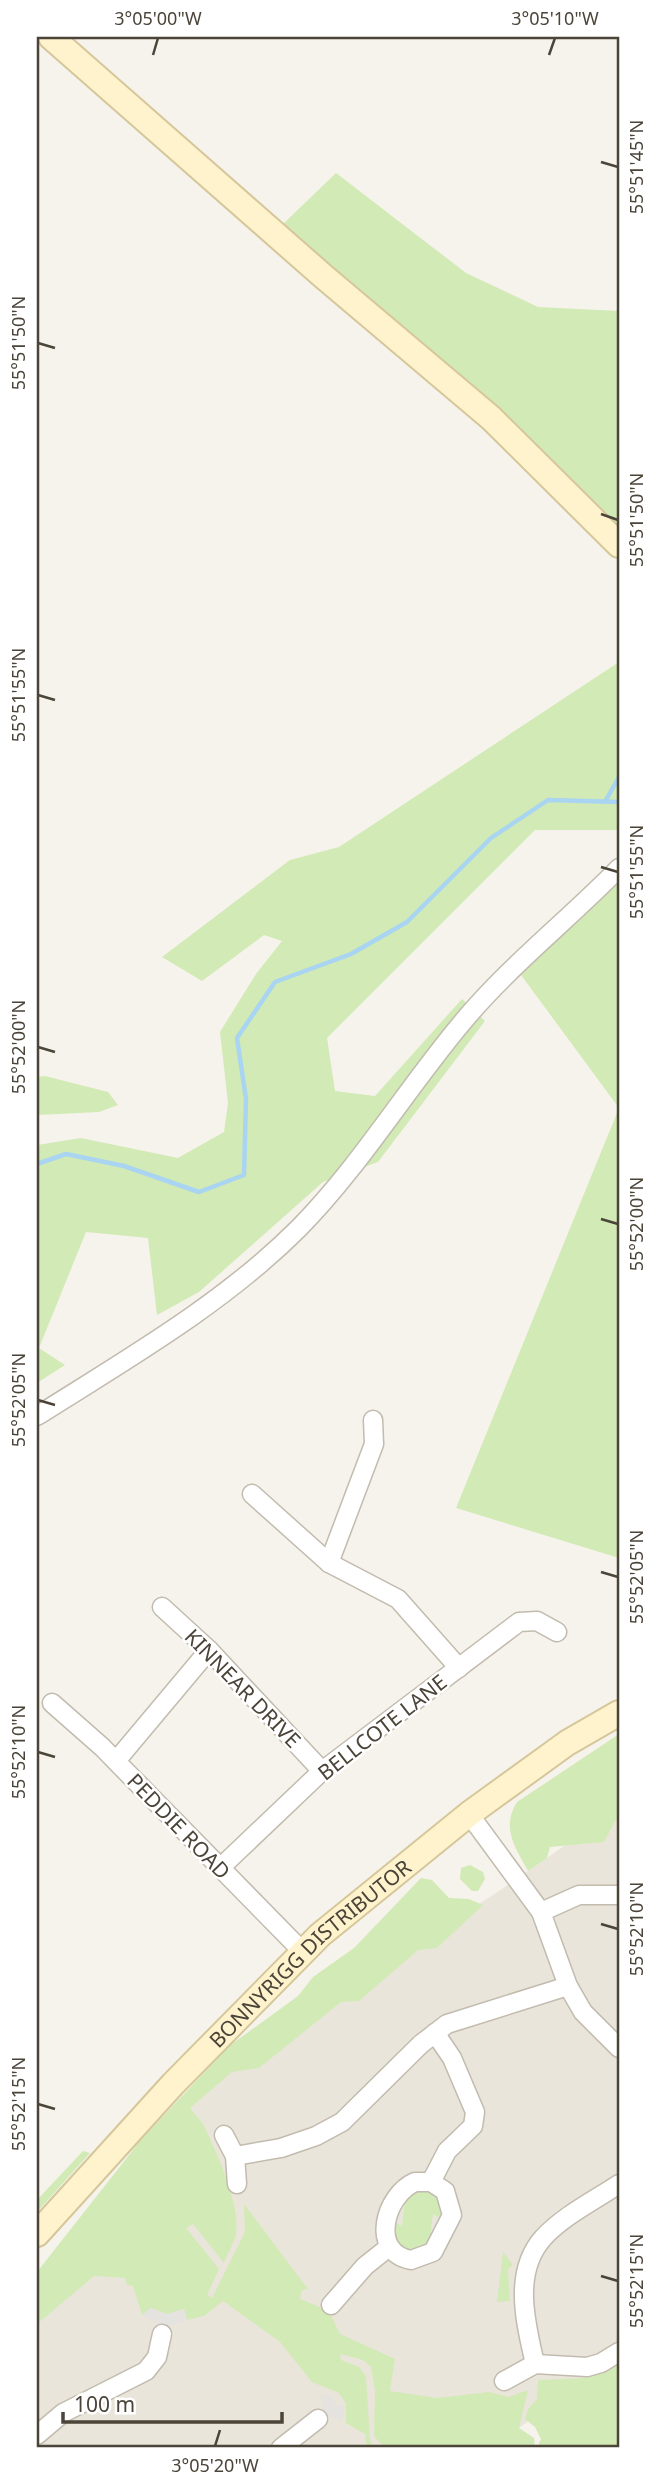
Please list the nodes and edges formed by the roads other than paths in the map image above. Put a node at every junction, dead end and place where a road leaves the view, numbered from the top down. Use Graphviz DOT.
graph roads {
  1 [pos="51,37"];
  2 [pos="619,545"];
  3 [pos="619,868"];
  4 [pos="37,1416"];
  5 [pos="373,1420"];
  6 [pos="252,1494"];
  7 [pos="329,1563"];
  8 [pos="162,1607"];
  9 [pos="557,1632"];
  10 [pos="209,1650"];
  11 [pos="459,1668"];
  12 [pos="52,1703"];
  13 [pos="619,1713"];
  14 [pos="116,1761"];
  15 [pos="322,1771"];
  16 [pos="469,1814"];
  17 [pos="220,1868"];
  18 [pos="619,1895"];
  19 [pos="541,1912"];
  20 [pos="303,1952"];
  21 [pos="568,1986"];
  22 [pos="435,2033"];
  23 [pos="619,2048"];
  24 [pos="224,2135"];
  25 [pos="235,2156"];
  26 [pos="431,2182"];
  27 [pos="237,2184"];
  28 [pos="619,2184"];
  29 [pos="37,2234"];
  30 [pos="389,2247"];
  31 [pos="331,2305"];
  32 [pos="162,2334"];
  33 [pos="619,2351"];
  34 [pos="534,2364"];
  35 [pos="504,2381"];
  36 [pos="318,2419"];
  37 [pos="37,2435"];
  38 [pos="281,2448"];
  1 -- 2 [label="main road"];
  3 -- 4 [label="street"];
  5 -- 7 [label="street"];
  6 -- 7 [label="street"];
  7 -- 11 [label="street"];
  8 -- 10 [label="street, KINNEAR DRIVE"];
  9 -- 11 [label="street, BELLCOTE LANE"];
  10 -- 14 [label="street"];
  10 -- 15 [label="street, KINNEAR DRIVE"];
  11 -- 15 [label="street, BELLCOTE LANE"];
  12 -- 14 [label="street, PEDDIE ROAD"];
  13 -- 16 [label="main road, BONNYRIGG DISTRIBUTOR"];
  14 -- 17 [label="street, PEDDIE ROAD"];
  15 -- 17 [label="street, BELLCOTE LANE"];
  16 -- 19 [label="street"];
  16 -- 20 [label="main road, BONNYRIGG DISTRIBUTOR"];
  17 -- 20 [label="street, PEDDIE ROAD"];
  18 -- 19 [label="street"];
  19 -- 21 [label="street"];
  20 -- 29 [label="main road, BONNYRIGG DISTRIBUTOR"];
  21 -- 22 [label="street"];
  21 -- 23 [label="street"];
  22 -- 25 [label="street"];
  22 -- 26 [label="street"];
  24 -- 25 [label="street"];
  25 -- 27 [label="street"];
  26 -- 30 [label="street"];
  26 -- 30 [label="street"];
  28 -- 34 [label="street"];
  30 -- 31 [label="street"];
  32 -- 37 [label="street"];
  33 -- 34 [label="street"];
  34 -- 35 [label="street"];
  36 -- 38 [label="street"];
}
